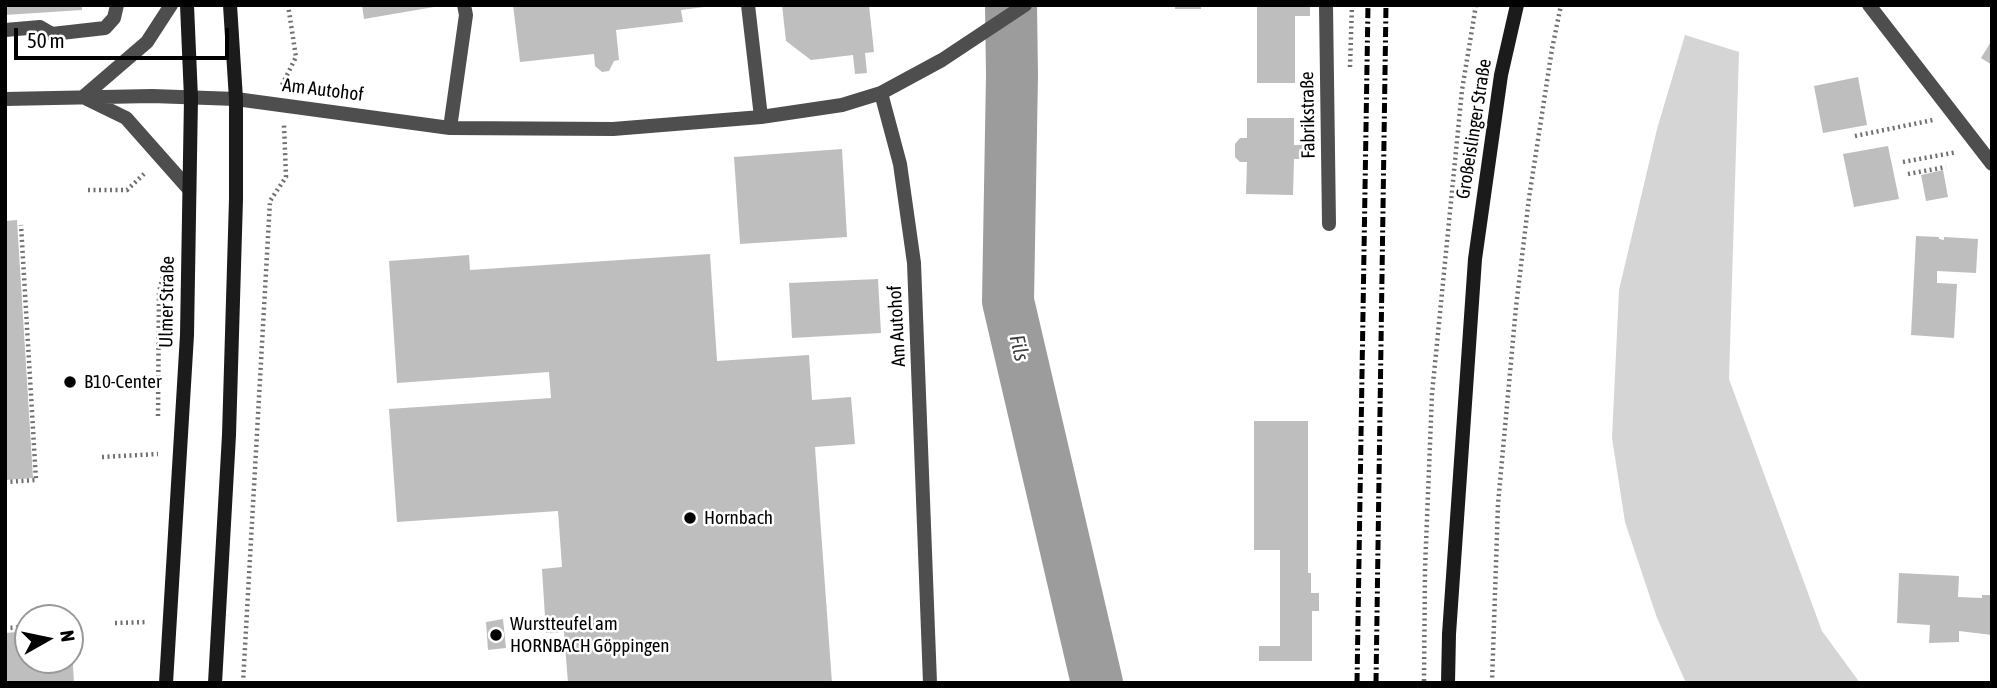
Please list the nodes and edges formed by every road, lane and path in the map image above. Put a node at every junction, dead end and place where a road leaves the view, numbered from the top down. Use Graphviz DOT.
graph roads {
  1 [pos="117,5"];
  2 [pos="171,5"];
  3 [pos="187,5"];
  4 [pos="230,5"];
  5 [pos="288,5"];
  6 [pos="464,5"];
  7 [pos="748,5"];
  8 [pos="1025,5"];
  9 [pos="1326,5"];
  10 [pos="1476,5"];
  11 [pos="1517,5"];
  12 [pos="1562,5"];
  13 [pos="1869,5"];
  14 [pos="5,30"];
  15 [pos="881,93"];
  16 [pos="83,97"];
  17 [pos="191,98"];
  18 [pos="5,99"];
  19 [pos="236,99"];
  20 [pos="284,104"];
  21 [pos="1953,116"];
  22 [pos="761,117"];
  23 [pos="450,128"];
  24 [pos="1855,136"];
  25 [pos="150,143"];
  26 [pos="1977,148"];
  27 [pos="1903,162"];
  28 [pos="1992,164"];
  29 [pos="1946,167"];
  30 [pos="1908,174"];
  31 [pos="188,188"];
  32 [pos="88,190"];
  33 [pos="1329,223"];
  34 [pos="21,225"];
  35 [pos="166,267"];
  36 [pos="158,427"];
  37 [pos="158,441"];
  38 [pos="158,454"];
  39 [pos="102,457"];
  40 [pos="158,463"];
  41 [pos="5,482"];
  42 [pos="149,608"];
  43 [pos="148,622"];
  44 [pos="115,623"];
  45 [pos="147,634"];
  46 [pos="166,683"];
  47 [pos="215,683"];
  48 [pos="243,683"];
  49 [pos="930,683"];
  50 [pos="1424,683"];
  51 [pos="1448,683"];
  52 [pos="1492,683"];
  1 -- 14 [label="street"];
  2 -- 16 [label="street"];
  3 -- 17 [label="main road, Ulmer Straße"];
  4 -- 19 [label="main road"];
  5 -- 20 [label="path"];
  6 -- 23 [label="street"];
  7 -- 22 [label="street"];
  8 -- 15 [label="street"];
  9 -- 33 [label="street, Fabrikstraße"];
  10 -- 50 [label="path"];
  11 -- 51 [label="main road, Großeislinger Straße"];
  12 -- 52 [label="path"];
  13 -- 21 [label="street"];
  15 -- 22 [label="street, Am Autohof"];
  15 -- 49 [label="street, Am Autohof"];
  16 -- 17 [label="street, Am Autohof"];
  16 -- 18 [label="street, Am Autohof"];
  16 -- 25 [label="street"];
  17 -- 19 [label="street, Am Autohof"];
  17 -- 31 [label="main road, Ulmer Straße"];
  19 -- 20 [label="street, Am Autohof"];
  19 -- 47 [label="main road"];
  20 -- 23 [label="street, Am Autohof"];
  20 -- 48 [label="path"];
  21 -- 24 [label="path"];
  21 -- 26 [label="street"];
  22 -- 23 [label="street, Am Autohof"];
  25 -- 31 [label="street"];
  25 -- 32 [label="path"];
  26 -- 27 [label="path"];
  26 -- 28 [label="street"];
  29 -- 30 [label="path"];
  31 -- 46 [label="main road, Ulmer Straße"];
  34 -- 41 [label="path"];
  35 -- 36 [label="path"];
  37 -- 38 [label="path"];
  38 -- 39 [label="path"];
  38 -- 40 [label="path"];
  42 -- 43 [label="path"];
  43 -- 44 [label="path"];
  43 -- 45 [label="path"];
}
